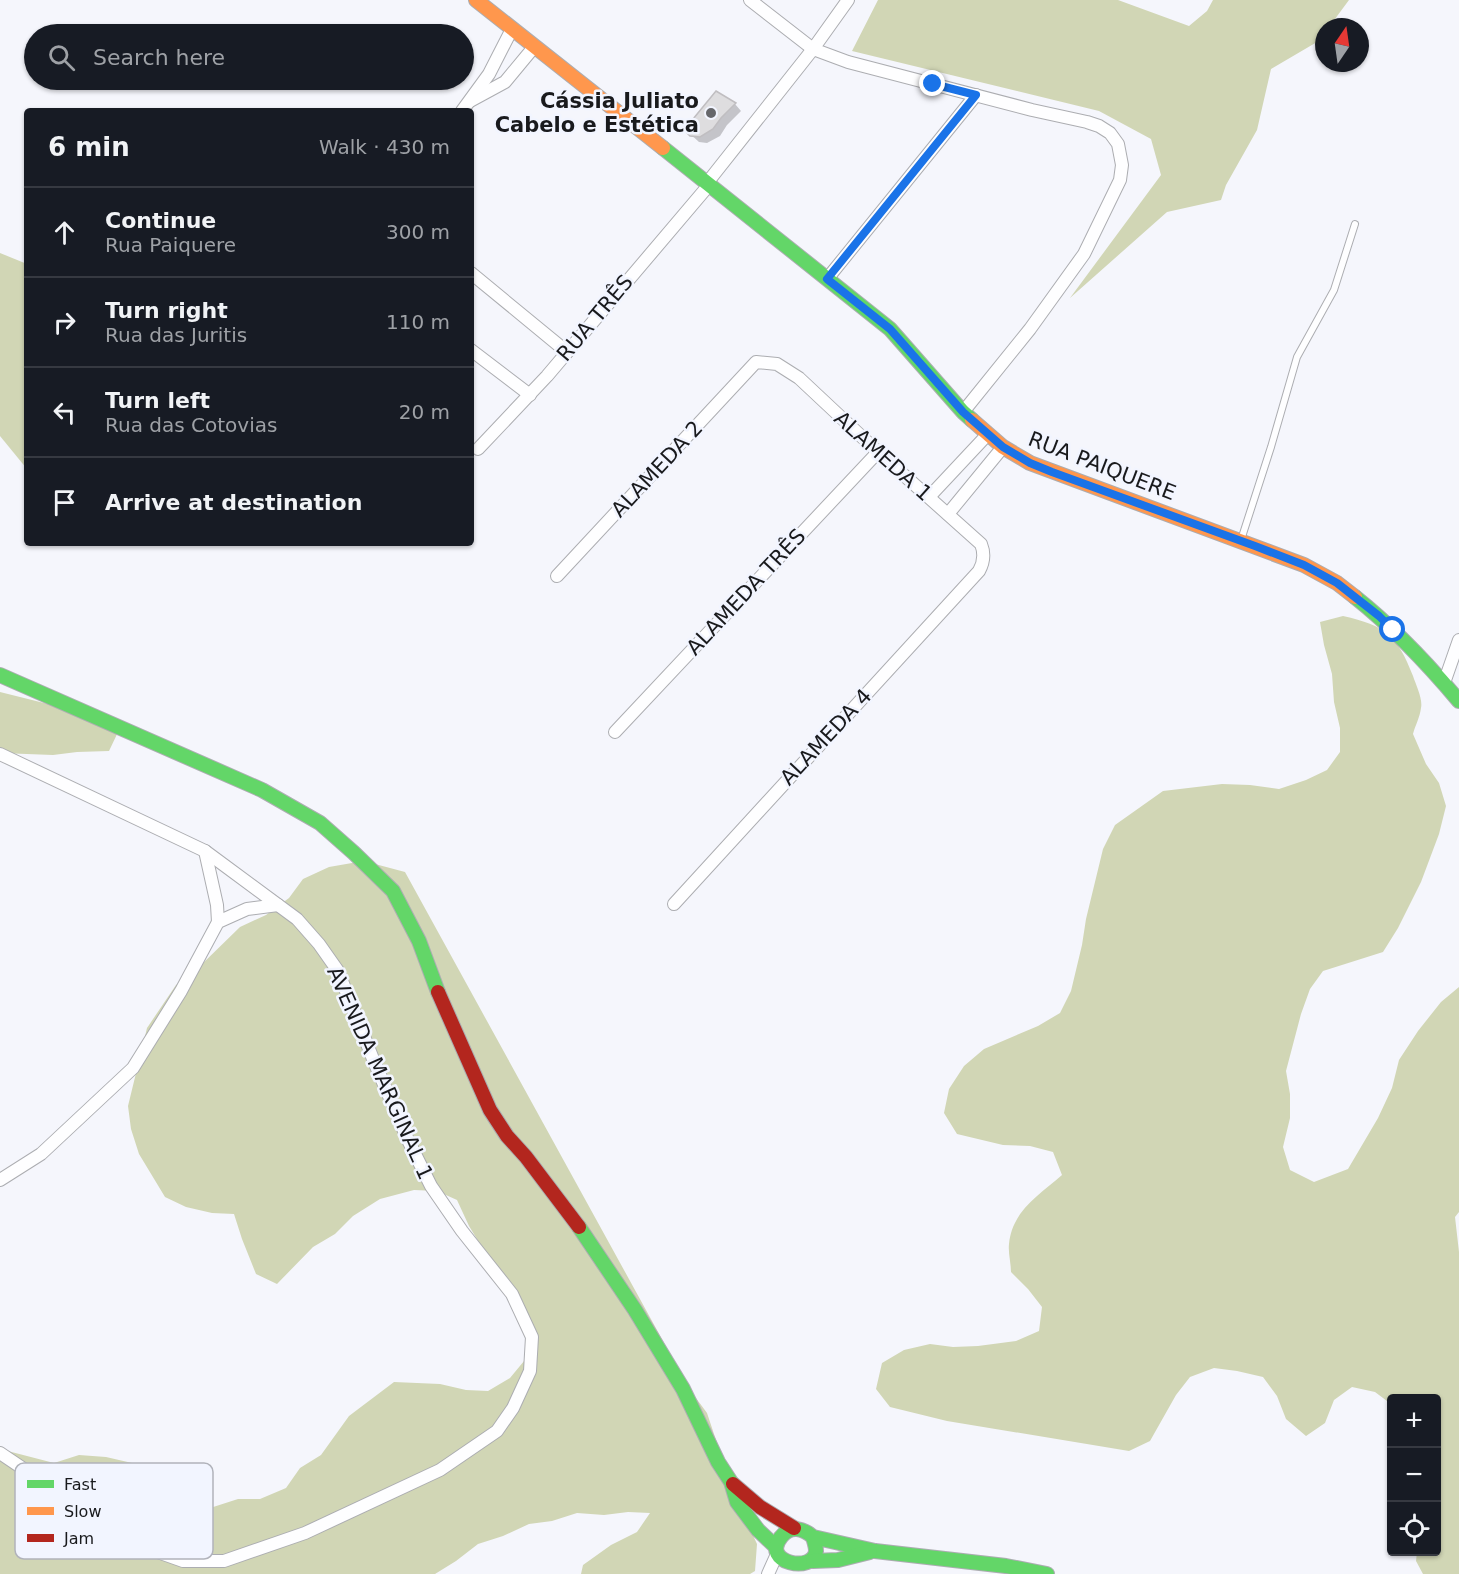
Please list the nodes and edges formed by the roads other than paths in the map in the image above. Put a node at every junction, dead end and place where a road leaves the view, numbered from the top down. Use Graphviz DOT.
graph roads {
  1 [pos="476,0"];
  2 [pos="750,0"];
  3 [pos="848,0"];
  4 [pos="513,29"];
  5 [pos="534,47"];
  6 [pos="813,49"];
  7 [pos="976,95"];
  8 [pos="464,107"];
  9 [pos="708,184"];
  10 [pos="1355,224"];
  11 [pos="474,275"];
  12 [pos="827,279"];
  13 [pos="474,352"];
  14 [pos="567,352"];
  15 [pos="756,362"];
  16 [pos="530,395"];
  17 [pos="963,412"];
  18 [pos="988,434"];
  19 [pos="1003,447"];
  20 [pos="478,449"];
  21 [pos="878,452"];
  22 [pos="929,497"];
  23 [pos="948,514"];
  24 [pos="1241,541"];
  25 [pos="979,571"];
  26 [pos="557,576"];
  27 [pos="1459,640"];
  28 [pos="0,675"];
  29 [pos="1444,683"];
  30 [pos="1459,701"];
  31 [pos="615,732"];
  32 [pos="0,754"];
  33 [pos="205,851"];
  34 [pos="674,904"];
  35 [pos="278,905"];
  36 [pos="218,922"];
  37 [pos="0,1180"];
  38 [pos="0,1453"];
  39 [pos="15,1463"];
  40 [pos="730,1482"];
  41 [pos="794,1528"];
  42 [pos="813,1537"];
  43 [pos="777,1550"];
  44 [pos="875,1551"];
  45 [pos="177,1559"];
  46 [pos="813,1561"];
  47 [pos="796,1571"];
  48 [pos="768,1574"];
  49 [pos="1047,1574"];
  1 -- 4 [label="main road, RUA PAIQUERE"];
  2 -- 6 [label="street"];
  3 -- 6 [label="street, RUA TRÊS"];
  4 -- 5 [label="main road, RUA PAIQUERE"];
  4 -- 8 [label="street"];
  5 -- 8 [label="street"];
  5 -- 9 [label="main road, RUA PAIQUERE"];
  6 -- 7 [label="street"];
  6 -- 9 [label="street, RUA TRÊS"];
  7 -- 12 [label="street"];
  7 -- 17 [label="street"];
  9 -- 12 [label="main road, RUA PAIQUERE"];
  9 -- 14 [label="street, RUA TRÊS"];
  10 -- 24 [label="lane"];
  11 -- 14 [label="street"];
  12 -- 17 [label="main road, RUA PAIQUERE"];
  13 -- 16 [label="street"];
  14 -- 16 [label="street, RUA TRÊS"];
  15 -- 21 [label="street, ALAMEDA 1"];
  15 -- 26 [label="street, ALAMEDA 2"];
  16 -- 20 [label="street, RUA TRÊS"];
  17 -- 18 [label="main road, RUA PAIQUERE"];
  18 -- 19 [label="main road, RUA PAIQUERE"];
  18 -- 22 [label="street"];
  19 -- 23 [label="street"];
  19 -- 24 [label="main road, RUA PAIQUERE"];
  21 -- 22 [label="street, ALAMEDA 1"];
  21 -- 31 [label="street, ALAMEDA TRÊS"];
  22 -- 23 [label="street, ALAMEDA 1"];
  23 -- 25 [label="street, ALAMEDA 1"];
  24 -- 29 [label="main road, RUA PAIQUERE"];
  25 -- 34 [label="street, ALAMEDA 4"];
  27 -- 29 [label="street"];
  28 -- 40 [label="main road"];
  29 -- 30 [label="main road, RUA PAIQUERE"];
  32 -- 33 [label="street, AVENIDA MARGINAL 1"];
  33 -- 35 [label="street, AVENIDA MARGINAL 1"];
  33 -- 36 [label="street"];
  35 -- 36 [label="street"];
  35 -- 45 [label="street, AVENIDA MARGINAL 1"];
  36 -- 37 [label="street"];
  38 -- 39 [label="street, AVENIDA MARGINAL 1"];
  40 -- 41 [label="main road"];
  40 -- 43 [label="main road"];
  41 -- 42 [label="main road"];
  41 -- 43 [label="main road"];
  42 -- 44 [label="main road"];
  42 -- 46 [label="main road"];
  43 -- 47 [label="main road"];
  43 -- 48 [label="street"];
  44 -- 46 [label="main road"];
  44 -- 49 [label="main road"];
  46 -- 47 [label="main road"];
}
